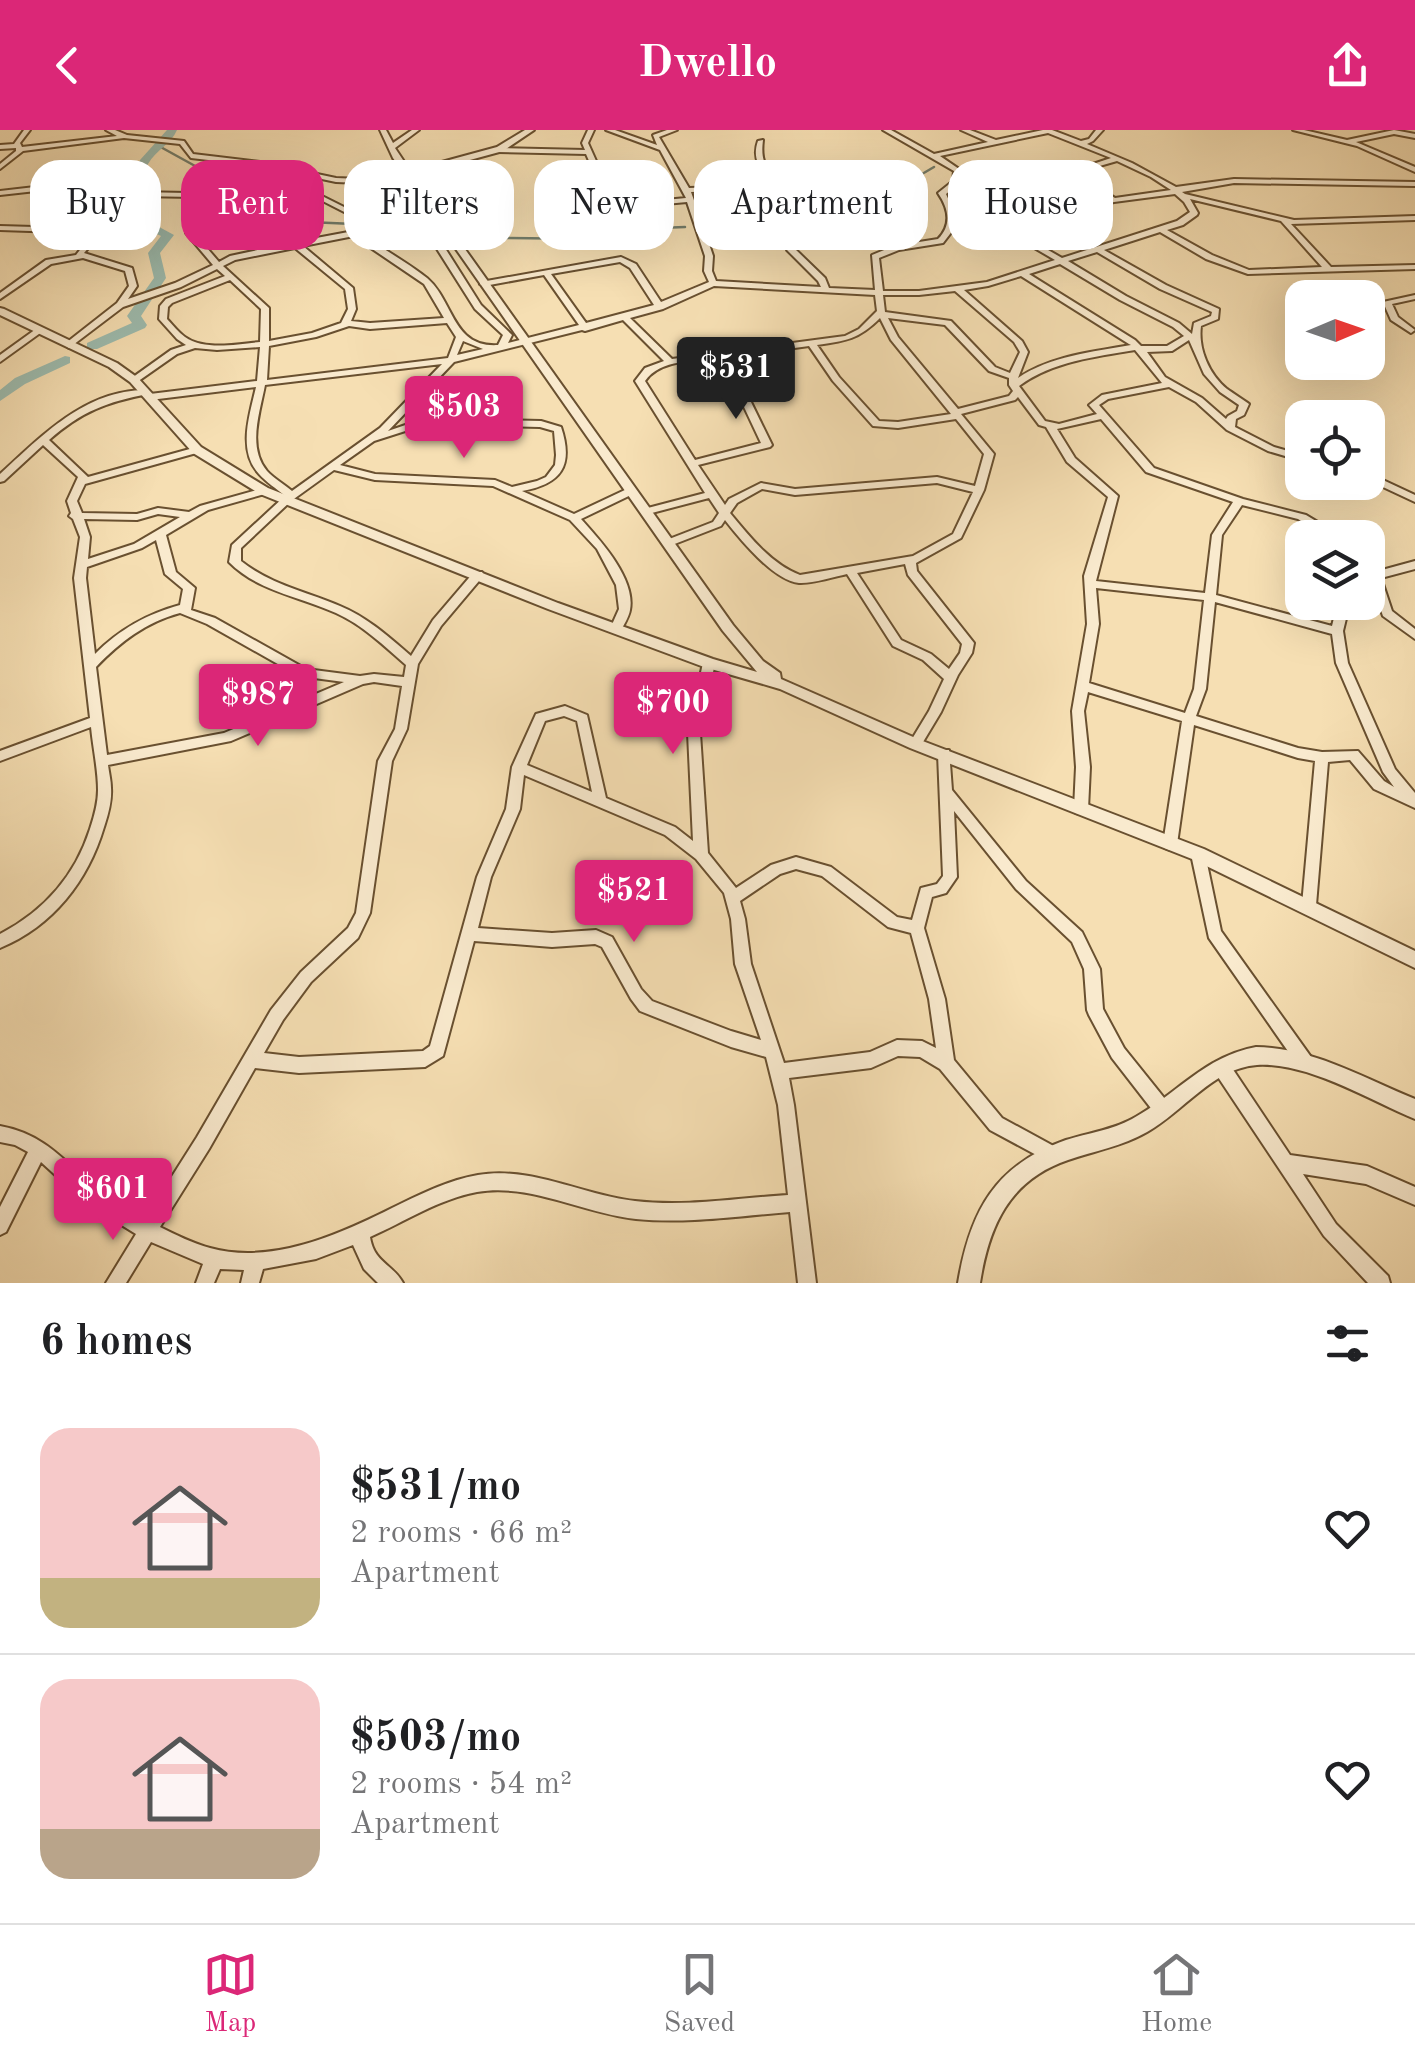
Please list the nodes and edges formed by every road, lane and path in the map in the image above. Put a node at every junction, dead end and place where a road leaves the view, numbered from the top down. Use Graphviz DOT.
graph roads {
  1 [pos="27,130"];
  2 [pos="109,130"];
  3 [pos="383,130"];
  4 [pos="416,130"];
  5 [pos="530,130"];
  6 [pos="591,130"];
  7 [pos="609,130"];
  8 [pos="674,130"];
  9 [pos="886,130"];
  10 [pos="964,130"];
  11 [pos="1047,130"];
  12 [pos="1100,130"];
  13 [pos="1296,130"];
  14 [pos="1396,131"];
  15 [pos="1415,136"];
  16 [pos="126,137"];
  17 [pos="760,141"];
  18 [pos="996,142"];
  19 [pos="1346,142"];
  20 [pos="1079,144"];
  21 [pos="0,147"];
  22 [pos="18,147"];
  23 [pos="392,147"];
  24 [pos="660,148"];
  25 [pos="498,150"];
  26 [pos="588,152"];
  27 [pos="936,156"];
  28 [pos="1116,159"];
  29 [pos="400,160"];
  30 [pos="458,160"];
  31 [pos="758,160"];
  32 [pos="948,164"];
  33 [pos="0,167"];
  34 [pos="1415,170"];
  35 [pos="336,180"];
  36 [pos="344,181"];
  37 [pos="1415,184"];
  38 [pos="30,190"];
  39 [pos="686,190"];
  40 [pos="694,190"];
  41 [pos="1180,192"];
  42 [pos="0,193"];
  43 [pos="324,199"];
  44 [pos="1114,200"];
  45 [pos="336,204"];
  46 [pos="691,204"];
  47 [pos="694,204"];
  48 [pos="344,208"];
  49 [pos="1415,218"];
  50 [pos="1285,221"];
  51 [pos="948,227"];
  52 [pos="0,228"];
  53 [pos="30,228"];
  54 [pos="1160,229"];
  55 [pos="1113,243"];
  56 [pos="80,250"];
  57 [pos="205,250"];
  58 [pos="266,250"];
  59 [pos="302,250"];
  60 [pos="377,250"];
  61 [pos="442,250"];
  62 [pos="460,250"];
  63 [pos="791,250"];
  64 [pos="1042,250"];
  65 [pos="1092,250"];
  66 [pos="1101,250"];
  67 [pos="82,256"];
  68 [pos="1058,261"];
  69 [pos="218,266"];
  70 [pos="1415,268"];
  71 [pos="1330,271"];
  72 [pos="546,272"];
  73 [pos="1022,274"];
  74 [pos="230,277"];
  75 [pos="713,282"];
  76 [pos="484,284"];
  77 [pos="826,290"];
  78 [pos="959,290"];
  79 [pos="879,293"];
  80 [pos="0,296"];
  81 [pos="1415,298"];
  82 [pos="120,305"];
  83 [pos="660,306"];
  84 [pos="0,311"];
  85 [pos="882,313"];
  86 [pos="625,317"];
  87 [pos="450,320"];
  88 [pos="348,322"];
  89 [pos="585,328"];
  90 [pos="1410,330"];
  91 [pos="39,331"];
  92 [pos="892,334"];
  93 [pos="856,335"];
  94 [pos="460,337"];
  95 [pos="1193,339"];
  96 [pos="528,342"];
  97 [pos="264,343"];
  98 [pos="812,344"];
  99 [pos="68,345"];
  100 [pos="194,345"];
  101 [pos="1139,348"];
  102 [pos="497,349"];
  103 [pos="724,355"];
  104 [pos="0,359"];
  105 [pos="449,360"];
  106 [pos="670,362"];
  107 [pos="1015,384"];
  108 [pos="1169,384"];
  109 [pos="261,385"];
  110 [pos="143,390"];
  111 [pos="992,404"];
  112 [pos="1033,408"];
  113 [pos="1216,413"];
  114 [pos="957,414"];
  115 [pos="1234,415"];
  116 [pos="1100,416"];
  117 [pos="1081,424"];
  118 [pos="1050,426"];
  119 [pos="1230,428"];
  120 [pos="1116,433"];
  121 [pos="44,440"];
  122 [pos="370,440"];
  123 [pos="197,450"];
  124 [pos="1285,453"];
  125 [pos="692,464"];
  126 [pos="334,467"];
  127 [pos="0,479"];
  128 [pos="83,481"];
  129 [pos="1385,484"];
  130 [pos="512,490"];
  131 [pos="980,490"];
  132 [pos="264,491"];
  133 [pos="631,491"];
  134 [pos="709,495"];
  135 [pos="290,498"];
  136 [pos="1415,499"];
  137 [pos="1239,501"];
  138 [pos="723,511"];
  139 [pos="648,512"];
  140 [pos="188,515"];
  141 [pos="74,516"];
  142 [pos="574,518"];
  143 [pos="1310,520"];
  144 [pos="160,533"];
  145 [pos="668,544"];
  146 [pos="914,559"];
  147 [pos="82,565"];
  148 [pos="1415,565"];
  149 [pos="849,569"];
  150 [pos="1385,573"];
  151 [pos="478,575"];
  152 [pos="1092,584"];
  153 [pos="1210,597"];
  154 [pos="1385,607"];
  155 [pos="184,608"];
  156 [pos="1340,620"];
  157 [pos="616,629"];
  158 [pos="1337,631"];
  159 [pos="1415,635"];
  160 [pos="709,663"];
  161 [pos="92,664"];
  162 [pos="412,664"];
  163 [pos="950,677"];
  164 [pos="361,680"];
  165 [pos="406,682"];
  166 [pos="785,685"];
  167 [pos="1081,685"];
  168 [pos="1189,719"];
  169 [pos="97,720"];
  170 [pos="916,744"];
  171 [pos="944,754"];
  172 [pos="0,756"];
  173 [pos="1322,757"];
  174 [pos="103,761"];
  175 [pos="519,767"];
  176 [pos="948,794"];
  177 [pos="600,800"];
  178 [pos="1414,803"];
  179 [pos="1081,809"];
  180 [pos="1170,844"];
  181 [pos="1198,854"];
  182 [pos="701,855"];
  183 [pos="734,897"];
  184 [pos="1308,905"];
  185 [pos="917,928"];
  186 [pos="470,934"];
  187 [pos="0,941"];
  188 [pos="1415,960"];
  189 [pos="772,1051"];
  190 [pos="252,1060"];
  191 [pos="1304,1062"];
  192 [pos="946,1063"];
  193 [pos="1222,1068"];
  194 [pos="779,1072"];
  195 [pos="1415,1108"];
  196 [pos="1163,1110"];
  197 [pos="0,1134"];
  198 [pos="38,1150"];
  199 [pos="1054,1155"];
  200 [pos="1286,1164"];
  201 [pos="1415,1196"];
  202 [pos="798,1203"];
  203 [pos="0,1226"];
  204 [pos="150,1230"];
  205 [pos="360,1233"];
  206 [pos="214,1258"];
  207 [pos="256,1260"];
  208 [pos="116,1283"];
  209 [pos="205,1283"];
  210 [pos="250,1283"];
  211 [pos="394,1283"];
  212 [pos="807,1283"];
  213 [pos="969,1283"];
  214 [pos="1381,1283"];
  1 -- 22 [label="street"];
  2 -- 16 [label="street"];
  3 -- 23 [label="street"];
  4 -- 23 [label="street"];
  5 -- 25 [label="street"];
  6 -- 26 [label="street"];
  7 -- 24 [label="street"];
  8 -- 24 [label="street"];
  9 -- 27 [label="street"];
  10 -- 18 [label="street"];
  11 -- 18 [label="street"];
  11 -- 20 [label="street"];
  12 -- 20 [label="street"];
  13 -- 19 [label="street"];
  14 -- 15 [label="street"];
  14 -- 19 [label="street"];
  16 -- 22 [label="street"];
  16 -- 35 [label="street"];
  17 -- 31 [label="street"];
  18 -- 27 [label="street"];
  19 -- 34 [label="street"];
  20 -- 28 [label="street"];
  21 -- 22 [label="street"];
  22 -- 33 [label="street"];
  23 -- 29 [label="street"];
  24 -- 39 [label="street"];
  25 -- 26 [label="street"];
  25 -- 30 [label="street"];
  26 -- 46 [label="street"];
  27 -- 32 [label="street"];
  28 -- 41 [label="street"];
  28 -- 44 [label="street"];
  35 -- 36 [label="street"];
  35 -- 45 [label="street"];
  37 -- 41 [label="street"];
  38 -- 42 [label="street"];
  39 -- 40 [label="street"];
  39 -- 46 [label="street"];
  41 -- 44 [label="street"];
  41 -- 50 [label="street"];
  41 -- 54 [label="street"];
  43 -- 45 [label="street"];
  45 -- 48 [label="street"];
  46 -- 47 [label="street"];
  46 -- 75 [label="street"];
  49 -- 50 [label="street"];
  50 -- 71 [label="street"];
  51 -- 79 [label="street"];
  52 -- 53 [label="street"];
  54 -- 55 [label="street"];
  54 -- 71 [label="street"];
  56 -- 67 [label="street"];
  57 -- 69 [label="street"];
  58 -- 69 [label="street"];
  59 -- 88 [label="street"];
  60 -- 87 [label="street"];
  61 -- 102 [label="street"];
  62 -- 76 [label="street"];
  63 -- 77 [label="street"];
  64 -- 68 [label="street"];
  65 -- 68 [label="street"];
  66 -- 95 [label="street"];
  67 -- 80 [label="street"];
  67 -- 82 [label="street"];
  68 -- 73 [label="street"];
  68 -- 95 [label="street"];
  69 -- 74 [label="street"];
  69 -- 82 [label="street"];
  70 -- 71 [label="street"];
  72 -- 76 [label="street"];
  72 -- 83 [label="street"];
  72 -- 89 [label="street"];
  73 -- 78 [label="street"];
  73 -- 101 [label="street"];
  74 -- 97 [label="street"];
  74 -- 100 [label="street"];
  75 -- 77 [label="street"];
  75 -- 83 [label="street"];
  76 -- 96 [label="street"];
  77 -- 79 [label="street"];
  78 -- 79 [label="street"];
  78 -- 107 [label="street"];
  79 -- 85 [label="street"];
  81 -- 90 [label="street"];
  82 -- 99 [label="street"];
  83 -- 86 [label="street"];
  84 -- 91 [label="street"];
  85 -- 92 [label="street"];
  85 -- 93 [label="street"];
  85 -- 107 [label="street"];
  86 -- 89 [label="street"];
  86 -- 106 [label="street"];
  87 -- 88 [label="street"];
  87 -- 94 [label="street"];
  88 -- 97 [label="street"];
  89 -- 96 [label="street"];
  91 -- 99 [label="street"];
  91 -- 104 [label="street"];
  92 -- 93 [label="street"];
  92 -- 114 [label="street"];
  93 -- 98 [label="street"];
  94 -- 102 [label="street"];
  94 -- 105 [label="street"];
  95 -- 101 [label="street"];
  95 -- 115 [label="street"];
  96 -- 102 [label="street"];
  96 -- 133 [label="street"];
  97 -- 100 [label="street"];
  97 -- 109 [label="street"];
  98 -- 103 [label="street"];
  98 -- 114 [label="street"];
  99 -- 110 [label="street"];
  100 -- 110 [label="street"];
  101 -- 107 [label="street"];
  101 -- 108 [label="street"];
  102 -- 105 [label="street"];
  103 -- 106 [label="street"];
  103 -- 125 [label="street"];
  105 -- 109 [label="street"];
  105 -- 122 [label="street"];
  106 -- 125 [label="street"];
  107 -- 111 [label="street"];
  107 -- 112 [label="street"];
  108 -- 113 [label="street"];
  108 -- 116 [label="street"];
  109 -- 110 [label="street"];
  109 -- 135 [label="street"];
  110 -- 121 [label="street"];
  110 -- 123 [label="street"];
  111 -- 112 [label="street"];
  111 -- 114 [label="street"];
  112 -- 118 [label="street"];
  113 -- 115 [label="street"];
  113 -- 119 [label="street"];
  114 -- 131 [label="street"];
  115 -- 119 [label="street"];
  116 -- 117 [label="street"];
  116 -- 120 [label="street"];
  117 -- 118 [label="street"];
  117 -- 120 [label="street"];
  118 -- 152 [label="street"];
  119 -- 124 [label="street"];
  120 -- 137 [label="street"];
  121 -- 127 [label="street"];
  121 -- 128 [label="street"];
  122 -- 126 [label="street"];
  122 -- 130 [label="street"];
  123 -- 128 [label="street"];
  123 -- 132 [label="street"];
  125 -- 134 [label="street"];
  126 -- 130 [label="street"];
  126 -- 135 [label="street"];
  128 -- 141 [label="street"];
  129 -- 136 [label="street"];
  130 -- 142 [label="street"];
  131 -- 138 [label="street"];
  131 -- 146 [label="street"];
  132 -- 135 [label="street"];
  132 -- 140 [label="street"];
  133 -- 139 [label="street"];
  133 -- 142 [label="street"];
  134 -- 138 [label="street"];
  134 -- 139 [label="street"];
  135 -- 151 [label="street"];
  135 -- 162 [label="street"];
  137 -- 143 [label="street"];
  137 -- 153 [label="street"];
  138 -- 145 [label="street"];
  138 -- 149 [label="street"];
  139 -- 145 [label="street"];
  140 -- 141 [label="street"];
  140 -- 144 [label="street"];
  141 -- 147 [label="street"];
  142 -- 157 [label="street"];
  144 -- 147 [label="street"];
  144 -- 155 [label="street"];
  145 -- 166 [label="street"];
  146 -- 149 [label="street"];
  146 -- 163 [label="street"];
  147 -- 161 [label="street"];
  148 -- 150 [label="street"];
  149 -- 163 [label="street"];
  151 -- 157 [label="street"];
  151 -- 162 [label="street"];
  152 -- 153 [label="street"];
  152 -- 167 [label="street"];
  153 -- 158 [label="street"];
  153 -- 168 [label="street"];
  154 -- 159 [label="street"];
  155 -- 161 [label="street"];
  155 -- 164 [label="street"];
  156 -- 158 [label="street"];
  157 -- 160 [label="street"];
  158 -- 178 [label="street"];
  160 -- 166 [label="street"];
  160 -- 182 [label="street"];
  161 -- 169 [label="street"];
  162 -- 165 [label="street"];
  163 -- 170 [label="street"];
  164 -- 165 [label="street"];
  164 -- 174 [label="street"];
  165 -- 190 [label="street"];
  166 -- 170 [label="street"];
  167 -- 168 [label="street"];
  167 -- 179 [label="street"];
  168 -- 173 [label="street"];
  168 -- 180 [label="street"];
  169 -- 172 [label="street"];
  169 -- 174 [label="street"];
  170 -- 171 [label="street"];
  171 -- 176 [label="street"];
  171 -- 179 [label="street"];
  173 -- 178 [label="street"];
  173 -- 184 [label="street"];
  174 -- 187 [label="street"];
  175 -- 177 [label="street"];
  175 -- 177 [label="street"];
  175 -- 186 [label="street"];
  176 -- 185 [label="street"];
  176 -- 196 [label="street"];
  177 -- 182 [label="street"];
  179 -- 180 [label="street"];
  180 -- 181 [label="street"];
  181 -- 184 [label="street"];
  181 -- 191 [label="street"];
  182 -- 183 [label="street"];
  183 -- 185 [label="street"];
  183 -- 189 [label="street"];
  184 -- 188 [label="street"];
  185 -- 192 [label="street"];
  186 -- 189 [label="street"];
  186 -- 190 [label="street"];
  189 -- 194 [label="street"];
  190 -- 204 [label="street"];
  191 -- 193 [label="street"];
  191 -- 195 [label="street"];
  192 -- 194 [label="street"];
  192 -- 199 [label="street"];
  193 -- 196 [label="street"];
  193 -- 200 [label="street"];
  194 -- 202 [label="street"];
  196 -- 199 [label="street"];
  197 -- 198 [label="street"];
  198 -- 203 [label="street"];
  198 -- 204 [label="street"];
  199 -- 213 [label="street"];
  200 -- 201 [label="street"];
  200 -- 214 [label="street"];
  202 -- 205 [label="street"];
  202 -- 212 [label="street"];
  204 -- 206 [label="street"];
  204 -- 208 [label="street"];
  205 -- 207 [label="street"];
  205 -- 211 [label="street"];
  206 -- 207 [label="street"];
  206 -- 209 [label="street"];
  207 -- 210 [label="street"];
}
